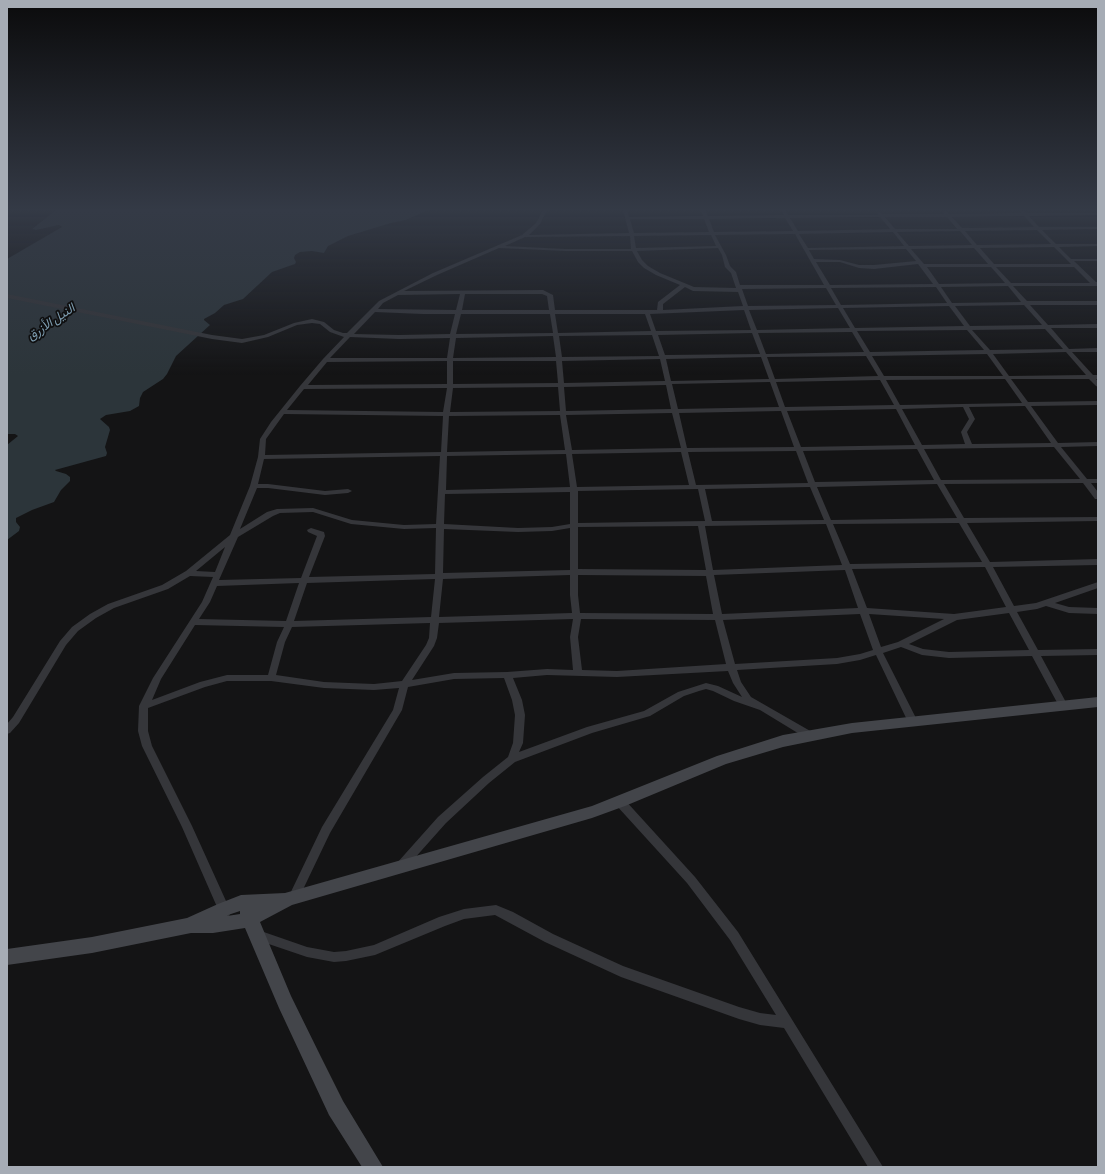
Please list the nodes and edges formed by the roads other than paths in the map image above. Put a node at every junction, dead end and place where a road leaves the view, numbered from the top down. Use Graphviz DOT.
graph roads {
  1 [pos="921,264"];
  2 [pos="457,265"];
  3 [pos="644,265"];
  4 [pos="727,265"];
  5 [pos="816,265"];
  6 [pos="854,265"];
  7 [pos="912,265"];
  8 [pos="949,265"];
  9 [pos="1076,265"];
  10 [pos="992,266"];
  11 [pos="1010,284"];
  12 [pos="937,285"];
  13 [pos="1097,285"];
  14 [pos="683,286"];
  15 [pos="829,286"];
  16 [pos="739,288"];
  17 [pos="463,293"];
  18 [pos="395,294"];
  19 [pos="7,296"];
  20 [pos="1027,303"];
  21 [pos="1098,303"];
  22 [pos="950,305"];
  23 [pos="841,307"];
  24 [pos="745,308"];
  25 [pos="373,310"];
  26 [pos="552,311"];
  27 [pos="458,312"];
  28 [pos="647,312"];
  29 [pos="660,312"];
  30 [pos="1045,326"];
  31 [pos="1098,326"];
  32 [pos="968,328"];
  33 [pos="854,329"];
  34 [pos="754,330"];
  35 [pos="654,332"];
  36 [pos="555,333"];
  37 [pos="348,335"];
  38 [pos="453,335"];
  39 [pos="1066,350"];
  40 [pos="1098,350"];
  41 [pos="988,351"];
  42 [pos="867,353"];
  43 [pos="764,355"];
  44 [pos="662,356"];
  45 [pos="559,359"];
  46 [pos="325,360"];
  47 [pos="450,360"];
  48 [pos="1098,376"];
  49 [pos="882,378"];
  50 [pos="1007,378"];
  51 [pos="1091,378"];
  52 [pos="772,380"];
  53 [pos="669,382"];
  54 [pos="560,385"];
  55 [pos="1098,385"];
  56 [pos="450,386"];
  57 [pos="302,387"];
  58 [pos="1098,403"];
  59 [pos="1027,405"];
  60 [pos="965,406"];
  61 [pos="897,407"];
  62 [pos="783,409"];
  63 [pos="282,412"];
  64 [pos="676,412"];
  65 [pos="563,413"];
  66 [pos="446,415"];
  67 [pos="1098,444"];
  68 [pos="1056,445"];
  69 [pos="919,446"];
  70 [pos="968,446"];
  71 [pos="798,448"];
  72 [pos="685,450"];
  73 [pos="569,453"];
  74 [pos="444,454"];
  75 [pos="261,458"];
  76 [pos="1086,481"];
  77 [pos="1098,481"];
  78 [pos="939,482"];
  79 [pos="254,486"];
  80 [pos="812,486"];
  81 [pos="697,487"];
  82 [pos="574,489"];
  83 [pos="348,491"];
  84 [pos="443,492"];
  85 [pos="1098,497"];
  86 [pos="1098,519"];
  87 [pos="961,520"];
  88 [pos="828,522"];
  89 [pos="705,524"];
  90 [pos="574,525"];
  91 [pos="440,526"];
  92 [pos="311,530"];
  93 [pos="235,535"];
  94 [pos="1098,562"];
  95 [pos="988,565"];
  96 [pos="847,567"];
  97 [pos="574,572"];
  98 [pos="189,573"];
  99 [pos="711,573"];
  100 [pos="439,575"];
  101 [pos="216,579"];
  102 [pos="304,580"];
  103 [pos="1098,585"];
  104 [pos="1046,603"];
  105 [pos="1012,610"];
  106 [pos="864,611"];
  107 [pos="1098,611"];
  108 [pos="577,616"];
  109 [pos="718,617"];
  110 [pos="955,617"];
  111 [pos="435,620"];
  112 [pos="193,622"];
  113 [pos="289,624"];
  114 [pos="901,644"];
  115 [pos="878,651"];
  116 [pos="1098,652"];
  117 [pos="1035,653"];
  118 [pos="731,667"];
  119 [pos="578,673"];
  120 [pos="507,675"];
  121 [pos="271,678"];
  122 [pos="405,683"];
  123 [pos="1098,702"];
  124 [pos="144,706"];
  125 [pos="1063,706"];
  126 [pos="760,707"];
  127 [pos="913,722"];
  128 [pos="7,730"];
  129 [pos="809,735"];
  130 [pos="512,759"];
  131 [pos="620,802"];
  132 [pos="399,868"];
  133 [pos="290,899"];
  134 [pos="226,917"];
  135 [pos="251,918"];
  136 [pos="7,957"];
  137 [pos="787,1022"];
  138 [pos="373,1167"];
  139 [pos="876,1167"];
  1 -- 12 [label="street"];
  2 -- 18 [label="street"];
  3 -- 14 [label="street"];
  4 -- 16 [label="street"];
  5 -- 15 [label="street"];
  6 -- 7 [label="street"];
  8 -- 10 [label="street"];
  9 -- 10 [label="street"];
  9 -- 13 [label="street"];
  10 -- 11 [label="street"];
  11 -- 12 [label="street"];
  11 -- 13 [label="street"];
  11 -- 20 [label="street"];
  12 -- 15 [label="street"];
  12 -- 22 [label="street"];
  14 -- 16 [label="street"];
  14 -- 29 [label="street"];
  15 -- 16 [label="street"];
  15 -- 23 [label="street"];
  16 -- 24 [label="street"];
  17 -- 18 [label="street"];
  17 -- 26 [label="street"];
  17 -- 27 [label="street"];
  18 -- 25 [label="street"];
  19 -- 37 [label="street"];
  20 -- 21 [label="street"];
  20 -- 22 [label="street"];
  20 -- 30 [label="street"];
  22 -- 23 [label="street"];
  22 -- 32 [label="street"];
  23 -- 24 [label="street"];
  23 -- 33 [label="street"];
  24 -- 29 [label="street"];
  24 -- 34 [label="street"];
  25 -- 27 [label="street"];
  25 -- 37 [label="street"];
  26 -- 27 [label="street"];
  26 -- 28 [label="street"];
  26 -- 36 [label="street"];
  27 -- 38 [label="street"];
  28 -- 29 [label="street"];
  28 -- 35 [label="street"];
  30 -- 31 [label="street"];
  30 -- 32 [label="street"];
  30 -- 39 [label="street"];
  32 -- 33 [label="street"];
  32 -- 41 [label="street"];
  33 -- 34 [label="street"];
  33 -- 42 [label="street"];
  34 -- 35 [label="street"];
  34 -- 43 [label="street"];
  35 -- 36 [label="street"];
  35 -- 44 [label="street"];
  36 -- 38 [label="street"];
  36 -- 45 [label="street"];
  37 -- 38 [label="street"];
  37 -- 46 [label="street"];
  38 -- 47 [label="street"];
  39 -- 40 [label="street"];
  39 -- 41 [label="street"];
  39 -- 51 [label="street"];
  41 -- 42 [label="street"];
  41 -- 50 [label="street"];
  42 -- 43 [label="street"];
  42 -- 49 [label="street"];
  43 -- 44 [label="street"];
  43 -- 52 [label="street"];
  44 -- 45 [label="street"];
  44 -- 53 [label="street"];
  45 -- 47 [label="street"];
  45 -- 54 [label="street"];
  46 -- 47 [label="street"];
  46 -- 57 [label="street"];
  47 -- 56 [label="street"];
  48 -- 51 [label="street"];
  49 -- 50 [label="street"];
  49 -- 52 [label="street"];
  49 -- 61 [label="street"];
  50 -- 51 [label="street"];
  50 -- 59 [label="street"];
  51 -- 55 [label="street"];
  52 -- 53 [label="street"];
  52 -- 62 [label="street"];
  53 -- 54 [label="street"];
  53 -- 64 [label="street"];
  54 -- 56 [label="street"];
  54 -- 65 [label="street"];
  56 -- 57 [label="street"];
  56 -- 66 [label="street"];
  57 -- 63 [label="street"];
  58 -- 59 [label="street"];
  59 -- 60 [label="street"];
  59 -- 68 [label="street"];
  60 -- 61 [label="street"];
  60 -- 70 [label="street"];
  61 -- 62 [label="street"];
  61 -- 69 [label="street"];
  62 -- 64 [label="street"];
  62 -- 71 [label="street"];
  63 -- 66 [label="street"];
  63 -- 75 [label="street"];
  64 -- 65 [label="street"];
  64 -- 72 [label="street"];
  65 -- 66 [label="street"];
  65 -- 73 [label="street"];
  66 -- 74 [label="street"];
  67 -- 68 [label="street"];
  68 -- 70 [label="street"];
  68 -- 76 [label="street"];
  69 -- 70 [label="street"];
  69 -- 71 [label="street"];
  69 -- 78 [label="street"];
  71 -- 72 [label="street"];
  71 -- 80 [label="street"];
  72 -- 73 [label="street"];
  72 -- 81 [label="street"];
  73 -- 74 [label="street"];
  73 -- 82 [label="street"];
  74 -- 75 [label="street"];
  74 -- 84 [label="street"];
  75 -- 79 [label="street"];
  76 -- 77 [label="street"];
  76 -- 78 [label="street"];
  76 -- 85 [label="street"];
  78 -- 80 [label="street"];
  78 -- 87 [label="street"];
  79 -- 83 [label="street"];
  79 -- 93 [label="street"];
  80 -- 81 [label="street"];
  80 -- 88 [label="street"];
  81 -- 82 [label="street"];
  81 -- 89 [label="street"];
  82 -- 84 [label="street"];
  82 -- 90 [label="street"];
  84 -- 91 [label="street"];
  86 -- 87 [label="street"];
  87 -- 88 [label="street"];
  87 -- 95 [label="street"];
  88 -- 89 [label="street"];
  88 -- 96 [label="street"];
  89 -- 90 [label="street"];
  89 -- 99 [label="street"];
  90 -- 91 [label="street"];
  90 -- 97 [label="street"];
  91 -- 93 [label="street"];
  91 -- 100 [label="street"];
  92 -- 102 [label="street"];
  93 -- 98 [label="street"];
  93 -- 101 [label="street"];
  94 -- 95 [label="street"];
  95 -- 96 [label="street"];
  95 -- 105 [label="street"];
  96 -- 99 [label="street"];
  96 -- 106 [label="street"];
  97 -- 99 [label="street"];
  97 -- 100 [label="street"];
  97 -- 108 [label="street"];
  98 -- 101 [label="street"];
  98 -- 128 [label="street"];
  99 -- 109 [label="street"];
  100 -- 102 [label="street"];
  100 -- 111 [label="street"];
  101 -- 102 [label="street"];
  101 -- 112 [label="street"];
  102 -- 113 [label="street"];
  103 -- 104 [label="street"];
  104 -- 105 [label="street"];
  104 -- 107 [label="street"];
  105 -- 110 [label="street"];
  105 -- 117 [label="street"];
  106 -- 109 [label="street"];
  106 -- 110 [label="street"];
  106 -- 115 [label="street"];
  108 -- 109 [label="street"];
  108 -- 111 [label="street"];
  108 -- 119 [label="street"];
  109 -- 118 [label="street"];
  110 -- 114 [label="street"];
  111 -- 113 [label="street"];
  111 -- 122 [label="street"];
  112 -- 113 [label="street"];
  112 -- 124 [label="street"];
  113 -- 121 [label="street"];
  114 -- 115 [label="street"];
  114 -- 117 [label="street"];
  115 -- 118 [label="street"];
  115 -- 127 [label="street"];
  116 -- 117 [label="street"];
  117 -- 125 [label="street"];
  118 -- 119 [label="street"];
  118 -- 126 [label="street"];
  119 -- 120 [label="street"];
  120 -- 122 [label="street"];
  120 -- 130 [label="street"];
  121 -- 122 [label="street"];
  121 -- 124 [label="street"];
  122 -- 133 [label="street"];
  123 -- 125 [label="main road"];
  124 -- 134 [label="street"];
  125 -- 127 [label="main road"];
  126 -- 129 [label="street"];
  126 -- 130 [label="street"];
  127 -- 129 [label="main road"];
  129 -- 131 [label="main road"];
  130 -- 132 [label="street"];
  131 -- 132 [label="main road"];
  131 -- 137 [label="street"];
  132 -- 133 [label="main road"];
  133 -- 135 [label="main road"];
  134 -- 135 [label="main road"];
  134 -- 136 [label="main road"];
  135 -- 137 [label="street"];
  135 -- 138 [label="main road"];
  137 -- 139 [label="street"];
}
